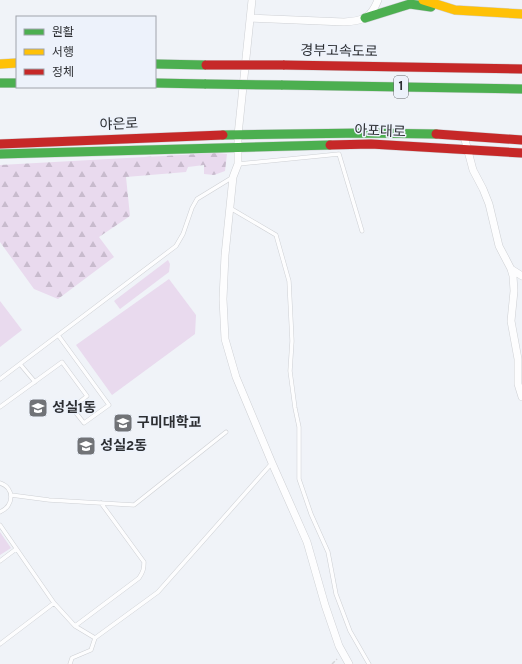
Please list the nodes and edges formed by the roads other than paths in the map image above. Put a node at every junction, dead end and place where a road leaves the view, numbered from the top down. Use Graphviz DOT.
graph roads {
  1 [pos="252,0"];
  2 [pos="378,0"];
  3 [pos="423,0"];
  4 [pos="439,0"];
  5 [pos="445,8"];
  6 [pos="522,14"];
  7 [pos="250,18"];
  8 [pos="365,18"];
  9 [pos="16,63"];
  10 [pos="0,64"];
  11 [pos="156,64"];
  12 [pos="522,69"];
  13 [pos="0,83"];
  14 [pos="16,83"];
  15 [pos="156,83"];
  16 [pos="522,89"];
  17 [pos="238,135"];
  18 [pos="464,136"];
  19 [pos="522,140"];
  20 [pos="0,144"];
  21 [pos="238,147"];
  22 [pos="467,150"];
  23 [pos="522,153"];
  24 [pos="0,154"];
  25 [pos="238,164"];
  26 [pos="233,177"];
  27 [pos="229,207"];
  28 [pos="362,231"];
  29 [pos="511,269"];
  30 [pos="521,274"];
  31 [pos="58,335"];
  32 [pos="20,364"];
  33 [pos="0,379"];
  34 [pos="35,382"];
  35 [pos="522,397"];
  36 [pos="0,407"];
  37 [pos="226,432"];
  38 [pos="272,463"];
  39 [pos="0,483"];
  40 [pos="11,495"];
  41 [pos="101,502"];
  42 [pos="0,512"];
  43 [pos="0,525"];
  44 [pos="16,549"];
  45 [pos="0,561"];
  46 [pos="54,603"];
  47 [pos="76,626"];
  48 [pos="95,638"];
  49 [pos="0,644"];
  50 [pos="70,664"];
  51 [pos="349,664"];
  52 [pos="369,664"];
  1 -- 7 [label="street"];
  2 -- 8 [label="street"];
  3 -- 5 [label="main road"];
  4 -- 5 [label="main road"];
  5 -- 6 [label="main road"];
  5 -- 8 [label="main road"];
  7 -- 8 [label="street"];
  7 -- 17 [label="street"];
  9 -- 10 [label="main road"];
  11 -- 12 [label="main road, 경부고속도로 / 1, bridge"];
  13 -- 14 [label="main road"];
  15 -- 16 [label="main road, 1, bridge"];
  17 -- 18 [label="main road, 아포대로"];
  17 -- 20 [label="main road, 야은로"];
  17 -- 21 [label="street"];
  18 -- 19 [label="main road, 아포대로"];
  18 -- 22 [label="street"];
  21 -- 22 [label="main road, 아포대로"];
  21 -- 24 [label="main road, 야은로"];
  21 -- 25 [label="street"];
  22 -- 23 [label="main road, 아포대로"];
  22 -- 29 [label="street"];
  25 -- 26 [label="street"];
  25 -- 28 [label="lane"];
  26 -- 27 [label="street"];
  26 -- 31 [label="lane"];
  27 -- 38 [label="street"];
  27 -- 52 [label="lane"];
  29 -- 30 [label="street"];
  29 -- 35 [label="street"];
  31 -- 32 [label="lane"];
  31 -- 34 [label="lane"];
  32 -- 33 [label="lane"];
  32 -- 34 [label="lane"];
  34 -- 36 [label="lane"];
  37 -- 41 [label="lane"];
  38 -- 48 [label="lane"];
  38 -- 51 [label="street"];
  39 -- 40 [label="lane"];
  40 -- 41 [label="lane"];
  40 -- 42 [label="lane"];
  41 -- 47 [label="lane"];
  43 -- 44 [label="lane"];
  44 -- 45 [label="lane"];
  44 -- 46 [label="lane"];
  46 -- 47 [label="lane"];
  46 -- 49 [label="lane"];
  47 -- 48 [label="lane"];
  48 -- 50 [label="lane"];
}
